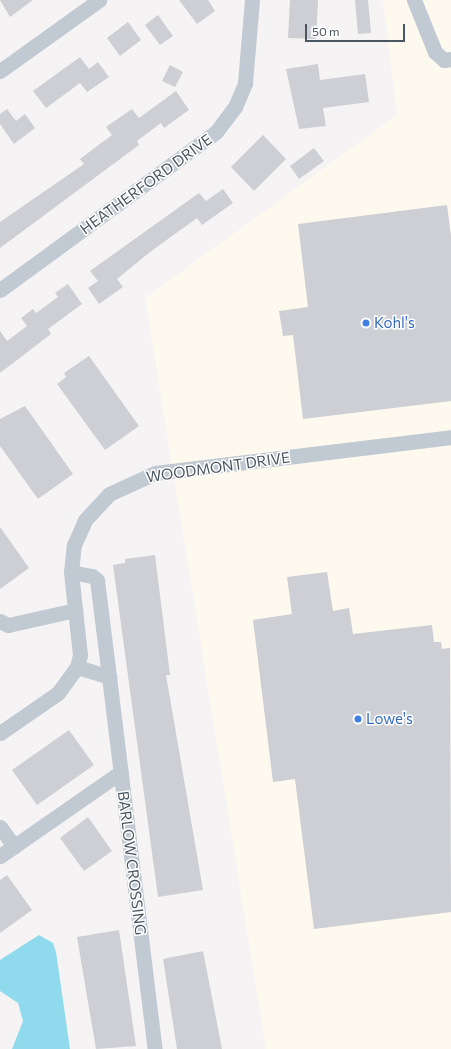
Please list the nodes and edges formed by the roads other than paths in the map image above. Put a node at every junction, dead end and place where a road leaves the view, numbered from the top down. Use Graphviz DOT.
graph roads {
  1 [pos="99,0"];
  2 [pos="252,0"];
  3 [pos="414,0"];
  4 [pos="451,59"];
  5 [pos="0,71"];
  6 [pos="0,290"];
  7 [pos="451,437"];
  8 [pos="71,572"];
  9 [pos="75,610"];
  10 [pos="0,621"];
  11 [pos="77,667"];
  12 [pos="109,676"];
  13 [pos="0,733"];
  14 [pos="120,772"];
  15 [pos="0,827"];
  16 [pos="14,846"];
  17 [pos="0,856"];
  18 [pos="155,1049"];
  1 -- 5 [label="street"];
  2 -- 6 [label="street, HEATHERFORD DRIVE"];
  3 -- 4 [label="street"];
  7 -- 8 [label="street, WOODMONT DRIVE"];
  8 -- 9 [label="street, WOODMONT DRIVE"];
  8 -- 12 [label="street, BARLOW CROSSING"];
  9 -- 10 [label="street"];
  9 -- 11 [label="street, WOODMONT DRIVE"];
  11 -- 12 [label="street"];
  11 -- 13 [label="street"];
  12 -- 14 [label="street, BARLOW CROSSING"];
  14 -- 16 [label="street"];
  14 -- 18 [label="street, BARLOW CROSSING"];
  15 -- 16 [label="street"];
  16 -- 17 [label="street"];
}
